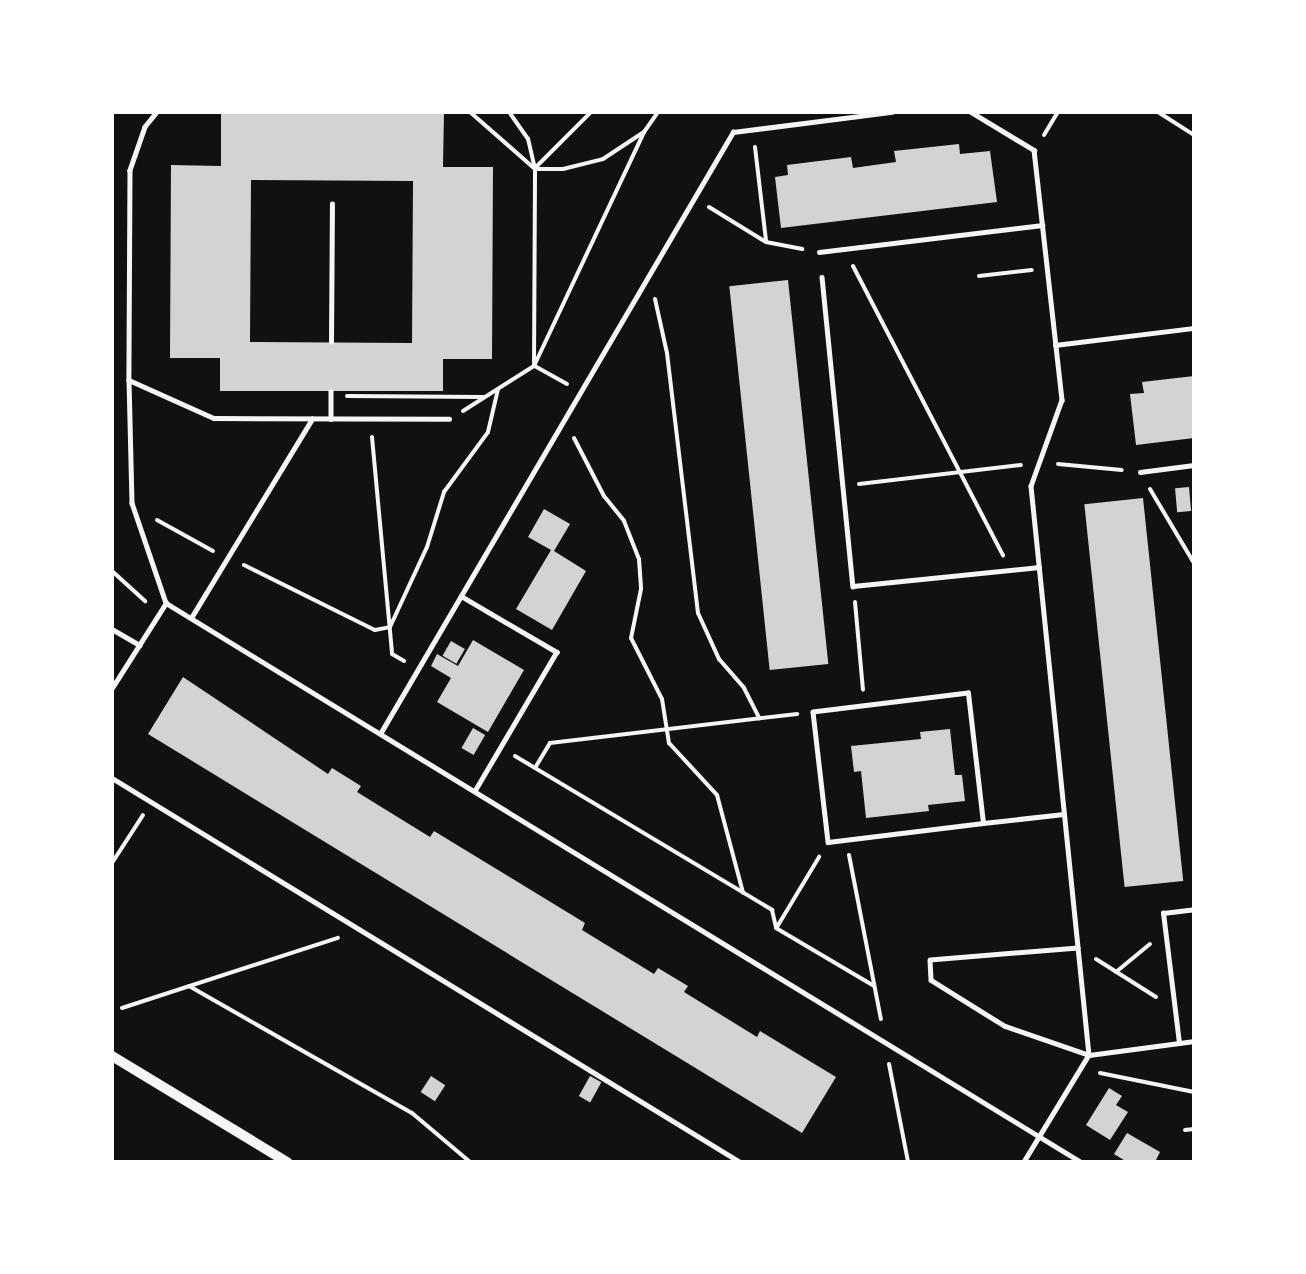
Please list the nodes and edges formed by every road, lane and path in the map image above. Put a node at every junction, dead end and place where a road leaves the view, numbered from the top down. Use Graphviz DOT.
graph roads {
  1 [pos="157,112"];
  2 [pos="471,112"];
  3 [pos="509,112"];
  4 [pos="591,112"];
  5 [pos="658,112"];
  6 [pos="892,112"];
  7 [pos="971,112"];
  8 [pos="1058,112"];
  9 [pos="1158,112"];
  10 [pos="1050,124"];
  11 [pos="753,129"];
  12 [pos="644,132"];
  13 [pos="1194,135"];
  14 [pos="534,169"];
  15 [pos="694,198"];
  16 [pos="332,204"];
  17 [pos="1042,225"];
  18 [pos="766,242"];
  19 [pos="844,249"];
  20 [pos="819,252"];
  21 [pos="1047,269"];
  22 [pos="650,274"];
  23 [pos="979,276"];
  24 [pos="822,277"];
  25 [pos="1194,328"];
  26 [pos="331,342"];
  27 [pos="1055,345"];
  28 [pos="534,366"];
  29 [pos="129,380"];
  30 [pos="498,389"];
  31 [pos="581,391"];
  32 [pos="331,394"];
  33 [pos="486,396"];
  34 [pos="312,419"];
  35 [pos="331,419"];
  36 [pos="370,419"];
  37 [pos="449,419"];
  38 [pos="565,419"];
  39 [pos="1040,462"];
  40 [pos="1194,465"];
  41 [pos="960,472"];
  42 [pos="1140,472"];
  43 [pos="843,486"];
  44 [pos="132,503"];
  45 [pos="1192,556"];
  46 [pos="227,558"];
  47 [pos="1194,563"];
  48 [pos="1039,567"];
  49 [pos="1011,570"];
  50 [pos="112,571"];
  51 [pos="853,586"];
  52 [pos="461,596"];
  53 [pos="166,603"];
  54 [pos="161,611"];
  55 [pos="191,618"];
  56 [pos="390,627"];
  57 [pos="112,628"];
  58 [pos="140,645"];
  59 [pos="418,669"];
  60 [pos="112,688"];
  61 [pos="865,706"];
  62 [pos="813,712"];
  63 [pos="759,718"];
  64 [pos="666,730"];
  65 [pos="380,734"];
  66 [pos="502,748"];
  67 [pos="535,768"];
  68 [pos="112,778"];
  69 [pos="475,791"];
  70 [pos="151,802"];
  71 [pos="1064,814"];
  72 [pos="983,824"];
  73 [pos="846,840"];
  74 [pos="112,863"];
  75 [pos="815,864"];
  76 [pos="743,893"];
  77 [pos="1194,909"];
  78 [pos="776,928"];
  79 [pos="361,930"];
  80 [pos="1165,932"];
  81 [pos="1078,948"];
  82 [pos="1116,972"];
  83 [pos="189,986"];
  84 [pos="874,986"];
  85 [pos="122,1008"];
  86 [pos="1174,1008"];
  87 [pos="1194,1041"];
  88 [pos="885,1042"];
  89 [pos="1179,1043"];
  90 [pos="1089,1055"];
  91 [pos="112,1056"];
  92 [pos="1081,1069"];
  93 [pos="1194,1092"];
  94 [pos="1194,1129"];
  95 [pos="1185,1130"];
  96 [pos="1040,1137"];
  97 [pos="287,1161"];
  98 [pos="470,1161"];
  99 [pos="740,1161"];
  100 [pos="908,1161"];
  101 [pos="1024,1161"];
  102 [pos="1081,1161"];
  1 -- 29 [label="lane"];
  2 -- 14 [label="path"];
  3 -- 14 [label="path"];
  4 -- 14 [label="path"];
  5 -- 12 [label="path"];
  6 -- 11 [label="lane"];
  7 -- 17 [label="lane"];
  8 -- 10 [label="path"];
  9 -- 13 [label="path"];
  11 -- 15 [label="lane"];
  11 -- 18 [label="path"];
  12 -- 14 [label="path"];
  12 -- 28 [label="path"];
  14 -- 28 [label="path"];
  15 -- 18 [label="path"];
  15 -- 22 [label="lane"];
  16 -- 26 [label="lane"];
  17 -- 19 [label="lane"];
  17 -- 21 [label="lane"];
  18 -- 20 [label="path"];
  19 -- 20 [label="lane"];
  19 -- 41 [label="path"];
  21 -- 23 [label="path"];
  21 -- 27 [label="lane"];
  22 -- 31 [label="lane"];
  22 -- 63 [label="path"];
  24 -- 43 [label="lane"];
  25 -- 27 [label="lane"];
  27 -- 39 [label="lane"];
  28 -- 30 [label="path"];
  28 -- 31 [label="path"];
  29 -- 34 [label="lane"];
  29 -- 44 [label="lane"];
  30 -- 33 [label="path"];
  30 -- 56 [label="path"];
  31 -- 38 [label="lane"];
  32 -- 33 [label="path"];
  32 -- 35 [label="lane"];
  33 -- 37 [label="path"];
  34 -- 35 [label="lane"];
  34 -- 46 [label="lane"];
  35 -- 36 [label="lane"];
  36 -- 37 [label="lane"];
  36 -- 56 [label="path"];
  38 -- 52 [label="lane"];
  38 -- 64 [label="path"];
  39 -- 41 [label="path"];
  39 -- 42 [label="path"];
  39 -- 48 [label="lane"];
  40 -- 42 [label="lane"];
  41 -- 43 [label="path"];
  41 -- 49 [label="path"];
  42 -- 45 [label="path"];
  43 -- 51 [label="lane"];
  44 -- 46 [label="path"];
  44 -- 53 [label="lane"];
  45 -- 47 [label="path"];
  46 -- 55 [label="lane"];
  46 -- 56 [label="path"];
  48 -- 49 [label="lane"];
  48 -- 71 [label="lane"];
  49 -- 51 [label="lane"];
  50 -- 54 [label="path"];
  51 -- 61 [label="path"];
  52 -- 59 [label="lane"];
  52 -- 66 [label="lane"];
  53 -- 54 [label="lane"];
  53 -- 55 [label="lane"];
  54 -- 58 [label="lane"];
  55 -- 65 [label="lane"];
  56 -- 59 [label="path"];
  57 -- 58 [label="lane"];
  58 -- 60 [label="lane"];
  59 -- 65 [label="lane"];
  61 -- 62 [label="lane"];
  61 -- 72 [label="lane"];
  62 -- 63 [label="path"];
  62 -- 73 [label="lane"];
  63 -- 64 [label="path"];
  64 -- 67 [label="path"];
  64 -- 76 [label="path"];
  65 -- 69 [label="lane"];
  66 -- 67 [label="path"];
  66 -- 69 [label="lane"];
  67 -- 76 [label="path"];
  68 -- 70 [label="lane"];
  69 -- 88 [label="lane"];
  70 -- 74 [label="path"];
  70 -- 79 [label="lane"];
  71 -- 72 [label="lane"];
  71 -- 81 [label="lane"];
  72 -- 73 [label="lane"];
  73 -- 84 [label="path"];
  75 -- 78 [label="path"];
  76 -- 78 [label="path"];
  77 -- 80 [label="lane"];
  78 -- 84 [label="path"];
  79 -- 83 [label="path"];
  79 -- 99 [label="lane"];
  80 -- 82 [label="path"];
  80 -- 86 [label="lane"];
  81 -- 82 [label="path"];
  81 -- 90 [label="lane"];
  81 -- 90 [label="lane"];
  82 -- 86 [label="path"];
  83 -- 85 [label="path"];
  83 -- 98 [label="path"];
  84 -- 88 [label="path"];
  86 -- 89 [label="lane"];
  87 -- 89 [label="lane"];
  88 -- 96 [label="lane"];
  88 -- 100 [label="path"];
  89 -- 90 [label="lane"];
  90 -- 92 [label="lane"];
  91 -- 97 [label="street"];
  92 -- 93 [label="path"];
  92 -- 96 [label="lane"];
  94 -- 95 [label="path"];
  96 -- 101 [label="lane"];
  96 -- 102 [label="lane"];
}
